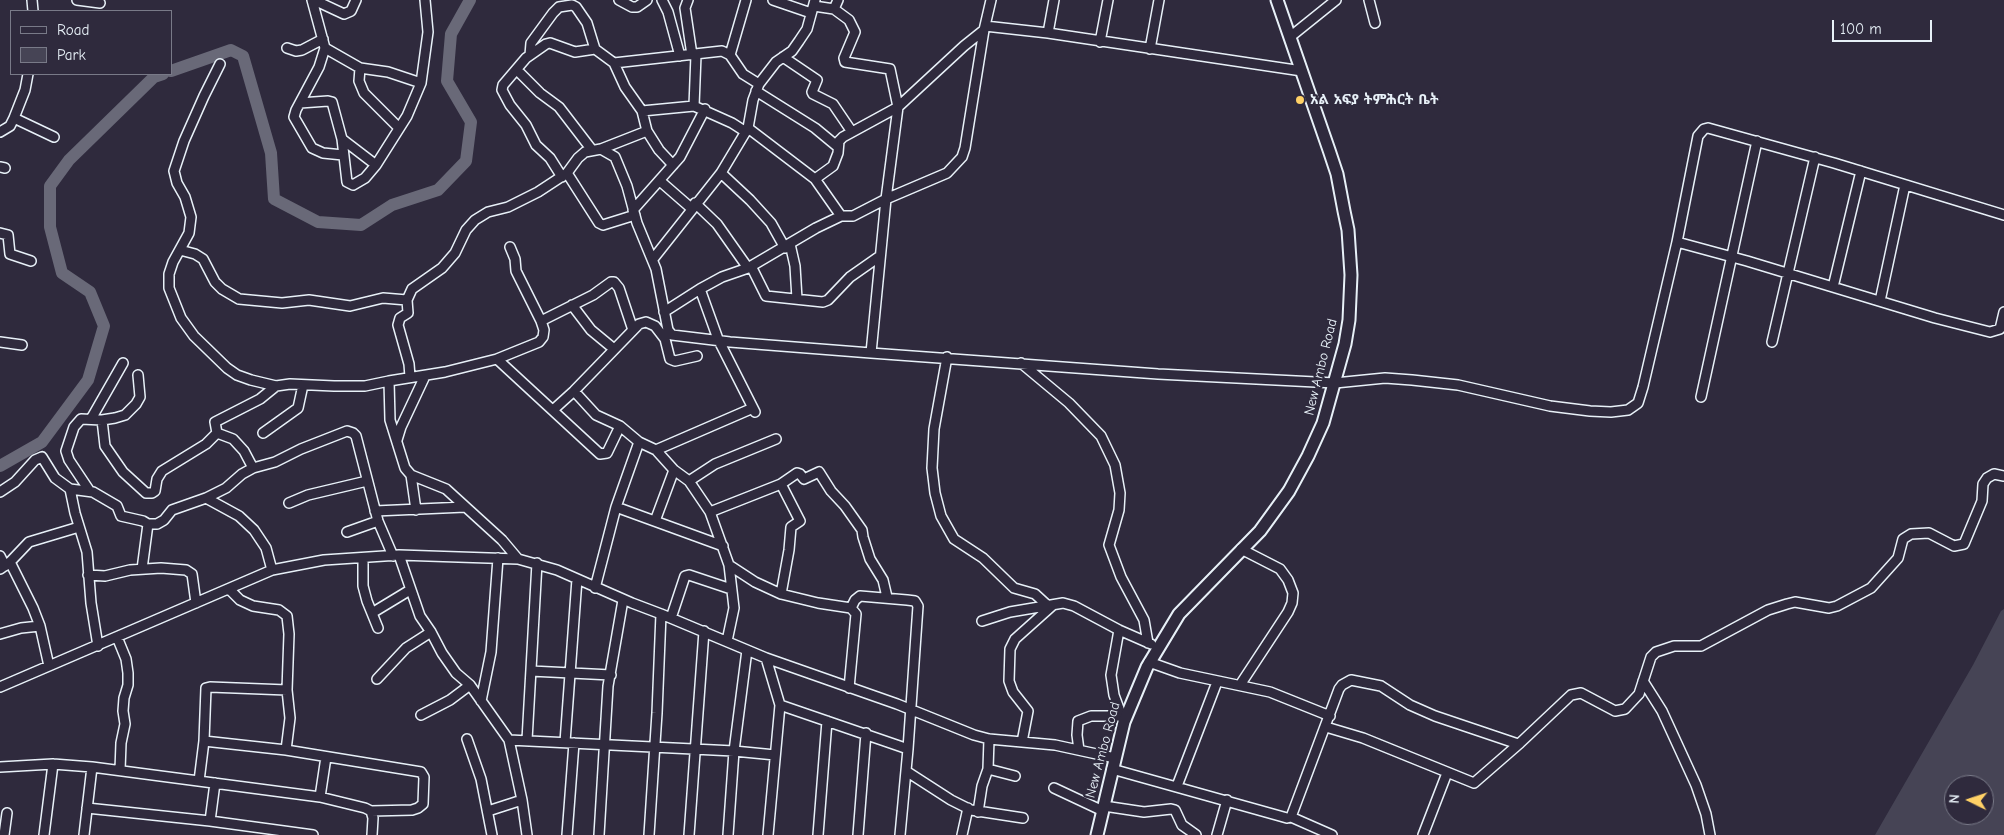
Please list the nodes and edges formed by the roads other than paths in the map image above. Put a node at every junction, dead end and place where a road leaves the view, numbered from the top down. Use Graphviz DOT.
graph roads {
  1 [pos="78,0"];
  2 [pos="313,0"];
  3 [pos="356,0"];
  4 [pos="425,0"];
  5 [pos="619,0"];
  6 [pos="647,0"];
  7 [pos="662,0"];
  8 [pos="688,0"];
  9 [pos="746,0"];
  10 [pos="773,0"];
  11 [pos="838,0"];
  12 [pos="991,0"];
  13 [pos="1054,0"];
  14 [pos="1108,0"];
  15 [pos="1159,0"];
  16 [pos="1277,0"];
  17 [pos="1336,0"];
  18 [pos="1369,0"];
  19 [pos="100,2"];
  20 [pos="562,3"];
  21 [pos="813,6"];
  22 [pos="834,9"];
  23 [pos="1375,23"];
  24 [pos="985,28"];
  25 [pos="1048,33"];
  26 [pos="1290,37"];
  27 [pos="1100,42"];
  28 [pos="324,43"];
  29 [pos="287,48"];
  30 [pos="595,49"];
  31 [pos="1150,49"];
  32 [pos="530,55"];
  33 [pos="694,55"];
  34 [pos="730,55"];
  35 [pos="680,56"];
  36 [pos="783,57"];
  37 [pos="614,63"];
  38 [pos="220,64"];
  39 [pos="360,68"];
  40 [pos="516,70"];
  41 [pos="1302,71"];
  42 [pos="28,75"];
  43 [pos="421,83"];
  44 [pos="757,87"];
  45 [pos="300,103"];
  46 [pos="694,106"];
  47 [pos="898,107"];
  48 [pos="705,110"];
  49 [pos="642,111"];
  50 [pos="14,118"];
  51 [pos="399,128"];
  52 [pos="747,130"];
  53 [pos="647,131"];
  54 [pos="0,132"];
  55 [pos="852,132"];
  56 [pos="54,137"];
  57 [pos="342,139"];
  58 [pos="1757,141"];
  59 [pos="838,147"];
  60 [pos="596,150"];
  61 [pos="343,154"];
  62 [pos="1815,158"];
  63 [pos="376,165"];
  64 [pos="673,165"];
  65 [pos="1861,171"];
  66 [pos="720,173"];
  67 [pos="565,175"];
  68 [pos="815,179"];
  69 [pos="660,181"];
  70 [pos="1905,184"];
  71 [pos="886,199"];
  72 [pos="693,206"];
  73 [pos="634,212"];
  74 [pos="2004,215"];
  75 [pos="841,216"];
  76 [pos="0,233"];
  77 [pos="1677,242"];
  78 [pos="788,246"];
  79 [pos="510,247"];
  80 [pos="180,250"];
  81 [pos="880,256"];
  82 [pos="1732,257"];
  83 [pos="653,259"];
  84 [pos="32,261"];
  85 [pos="749,267"];
  86 [pos="1789,274"];
  87 [pos="1833,287"];
  88 [pos="700,289"];
  89 [pos="798,299"];
  90 [pos="407,300"];
  91 [pos="1880,301"];
  92 [pos="572,305"];
  93 [pos="664,312"];
  94 [pos="2004,312"];
  95 [pos="541,321"];
  96 [pos="633,330"];
  97 [pos="718,340"];
  98 [pos="0,342"];
  99 [pos="1772,342"];
  100 [pos="22,344"];
  101 [pos="614,349"];
  102 [pos="871,353"];
  103 [pos="697,356"];
  104 [pos="947,357"];
  105 [pos="497,359"];
  106 [pos="123,363"];
  107 [pos="1021,363"];
  108 [pos="138,375"];
  109 [pos="425,376"];
  110 [pos="410,377"];
  111 [pos="389,381"];
  112 [pos="1335,383"];
  113 [pos="303,385"];
  114 [pos="276,386"];
  115 [pos="574,391"];
  116 [pos="1701,397"];
  117 [pos="554,410"];
  118 [pos="91,419"];
  119 [pos="102,420"];
  120 [pos="620,426"];
  121 [pos="217,433"];
  122 [pos="263,433"];
  123 [pos="776,439"];
  124 [pos="397,440"];
  125 [pos="639,442"];
  126 [pos="656,450"];
  127 [pos="253,468"];
  128 [pos="674,470"];
  129 [pos="412,475"];
  130 [pos="2004,476"];
  131 [pos="366,480"];
  132 [pos="689,481"];
  133 [pos="781,484"];
  134 [pos="70,489"];
  135 [pos="89,490"];
  136 [pos="0,492"];
  137 [pos="206,498"];
  138 [pos="289,503"];
  139 [pos="464,507"];
  140 [pos="616,507"];
  141 [pos="416,510"];
  142 [pos="375,511"];
  143 [pos="710,512"];
  144 [pos="378,521"];
  145 [pos="655,521"];
  146 [pos="148,524"];
  147 [pos="79,527"];
  148 [pos="347,532"];
  149 [pos="723,546"];
  150 [pos="1241,549"];
  151 [pos="0,556"];
  152 [pos="396,556"];
  153 [pos="364,558"];
  154 [pos="498,558"];
  155 [pos="518,559"];
  156 [pos="537,564"];
  157 [pos="729,565"];
  158 [pos="5,566"];
  159 [pos="142,569"];
  160 [pos="272,570"];
  161 [pos="88,575"];
  162 [pos="577,579"];
  163 [pos="595,588"];
  164 [pos="229,589"];
  165 [pos="731,589"];
  166 [pos="410,590"];
  167 [pos="781,594"];
  168 [pos="887,598"];
  169 [pos="623,600"];
  170 [pos="196,603"];
  171 [pos="1051,605"];
  172 [pos="851,608"];
  173 [pos="372,614"];
  174 [pos="661,614"];
  175 [pos="671,618"];
  176 [pos="982,621"];
  177 [pos="40,626"];
  178 [pos="378,628"];
  179 [pos="1119,630"];
  180 [pos="704,631"];
  181 [pos="431,632"];
  182 [pos="0,634"];
  183 [pos="117,637"];
  184 [pos="727,641"];
  185 [pos="1152,645"];
  186 [pos="98,646"];
  187 [pos="746,650"];
  188 [pos="766,658"];
  189 [pos="1149,662"];
  190 [pos="49,666"];
  191 [pos="530,671"];
  192 [pos="569,672"];
  193 [pos="611,674"];
  194 [pos="376,679"];
  195 [pos="1644,681"];
  196 [pos="1217,682"];
  197 [pos="470,685"];
  198 [pos="1240,685"];
  199 [pos="0,687"];
  200 [pos="848,688"];
  201 [pos="287,690"];
  202 [pos="481,701"];
  203 [pos="780,705"];
  204 [pos="910,710"];
  205 [pos="421,715"];
  206 [pos="1330,716"];
  207 [pos="1123,719"];
  208 [pos="827,720"];
  209 [pos="1326,727"];
  210 [pos="866,734"];
  211 [pos="467,739"];
  212 [pos="989,739"];
  213 [pos="509,740"];
  214 [pos="527,740"];
  215 [pos="204,741"];
  216 [pos="570,742"];
  217 [pos="1022,742"];
  218 [pos="604,744"];
  219 [pos="1518,744"];
  220 [pos="655,747"];
  221 [pos="695,749"];
  222 [pos="908,749"];
  223 [pos="286,750"];
  224 [pos="1079,750"];
  225 [pos="734,751"];
  226 [pos="774,755"];
  227 [pos="326,758"];
  228 [pos="53,764"];
  229 [pos="1114,764"];
  230 [pos="0,767"];
  231 [pos="92,767"];
  232 [pos="988,769"];
  233 [pos="120,770"];
  234 [pos="906,771"];
  235 [pos="1447,773"];
  236 [pos="1015,776"];
  237 [pos="199,781"];
  238 [pos="215,783"];
  239 [pos="1177,786"];
  240 [pos="1054,788"];
  241 [pos="320,797"];
  242 [pos="522,800"];
  243 [pos="1227,800"];
  244 [pos="87,808"];
  245 [pos="968,808"];
  246 [pos="1103,809"];
  247 [pos="488,811"];
  248 [pos="371,812"];
  249 [pos="978,812"];
  250 [pos="6,813"];
  251 [pos="1291,817"];
  252 [pos="1023,818"];
  253 [pos="210,821"];
  254 [pos="4,835"];
  255 [pos="44,835"];
  256 [pos="84,835"];
  257 [pos="313,835"];
  258 [pos="372,835"];
  259 [pos="492,835"];
  260 [pos="527,835"];
  261 [pos="567,835"];
  262 [pos="599,835"];
  263 [pos="649,835"];
  264 [pos="689,835"];
  265 [pos="728,835"];
  266 [pos="768,835"];
  267 [pos="818,835"];
  268 [pos="858,835"];
  269 [pos="900,835"];
  270 [pos="962,835"];
  271 [pos="1097,835"];
  272 [pos="1196,835"];
  273 [pos="1217,835"];
  274 [pos="1332,835"];
  275 [pos="1423,835"];
  276 [pos="1710,835"];
  1 -- 19 [label="street"];
  2 -- 3 [label="street"];
  2 -- 28 [label="street"];
  4 -- 43 [label="street"];
  5 -- 6 [label="street"];
  7 -- 35 [label="street"];
  8 -- 33 [label="street"];
  9 -- 34 [label="street"];
  10 -- 21 [label="street"];
  11 -- 22 [label="street"];
  12 -- 24 [label="street"];
  13 -- 25 [label="street"];
  14 -- 27 [label="street"];
  15 -- 31 [label="street"];
  16 -- 26 [label="main road, New Ambo Road"];
  17 -- 26 [label="street"];
  18 -- 23 [label="street"];
  20 -- 30 [label="street"];
  20 -- 32 [label="street"];
  21 -- 22 [label="street"];
  21 -- 36 [label="street"];
  22 -- 47 [label="street"];
  24 -- 25 [label="street"];
  24 -- 47 [label="street"];
  24 -- 71 [label="street"];
  25 -- 27 [label="street"];
  26 -- 41 [label="main road, New Ambo Road"];
  27 -- 31 [label="street"];
  28 -- 29 [label="street"];
  28 -- 39 [label="street"];
  28 -- 45 [label="street"];
  30 -- 32 [label="street"];
  30 -- 37 [label="street"];
  31 -- 41 [label="street"];
  32 -- 40 [label="street"];
  33 -- 34 [label="street"];
  33 -- 35 [label="street"];
  33 -- 46 [label="street"];
  34 -- 44 [label="street"];
  35 -- 37 [label="street"];
  36 -- 44 [label="street"];
  36 -- 55 [label="street"];
  37 -- 49 [label="street"];
  38 -- 80 [label="street"];
  39 -- 43 [label="street"];
  39 -- 51 [label="street"];
  40 -- 60 [label="street"];
  40 -- 67 [label="street"];
  41 -- 112 [label="main road, New Ambo Road"];
  42 -- 50 [label="street"];
  43 -- 51 [label="street"];
  44 -- 52 [label="street"];
  44 -- 59 [label="street"];
  45 -- 57 [label="street"];
  45 -- 61 [label="street"];
  46 -- 48 [label="street"];
  46 -- 49 [label="street"];
  47 -- 55 [label="street"];
  47 -- 71 [label="street"];
  48 -- 52 [label="street"];
  48 -- 64 [label="street"];
  49 -- 53 [label="street"];
  50 -- 54 [label="street"];
  50 -- 56 [label="street"];
  51 -- 63 [label="street"];
  52 -- 66 [label="street"];
  52 -- 68 [label="street"];
  53 -- 60 [label="street"];
  53 -- 64 [label="street"];
  55 -- 59 [label="street"];
  57 -- 61 [label="street"];
  57 -- 63 [label="street"];
  58 -- 62 [label="street"];
  58 -- 77 [label="street"];
  58 -- 82 [label="street"];
  59 -- 68 [label="street"];
  60 -- 67 [label="street"];
  60 -- 73 [label="street"];
  61 -- 63 [label="street"];
  62 -- 65 [label="street"];
  62 -- 86 [label="street"];
  64 -- 69 [label="street"];
  65 -- 70 [label="street"];
  65 -- 87 [label="street"];
  66 -- 72 [label="street"];
  66 -- 78 [label="street"];
  67 -- 73 [label="street"];
  67 -- 90 [label="street"];
  68 -- 75 [label="street"];
  69 -- 72 [label="street"];
  69 -- 73 [label="street"];
  70 -- 74 [label="street"];
  70 -- 91 [label="street"];
  71 -- 75 [label="street"];
  71 -- 81 [label="street"];
  72 -- 83 [label="street"];
  72 -- 85 [label="street"];
  73 -- 83 [label="street"];
  75 -- 78 [label="street"];
  76 -- 84 [label="street"];
  77 -- 82 [label="street"];
  77 -- 112 [label="street"];
  78 -- 85 [label="street"];
  78 -- 89 [label="street"];
  79 -- 95 [label="street"];
  80 -- 90 [label="street"];
  80 -- 114 [label="street"];
  81 -- 89 [label="street"];
  81 -- 102 [label="street"];
  82 -- 86 [label="street"];
  82 -- 116 [label="street"];
  83 -- 93 [label="street"];
  85 -- 88 [label="street"];
  85 -- 89 [label="street"];
  86 -- 87 [label="street"];
  86 -- 99 [label="street"];
  87 -- 91 [label="street"];
  88 -- 93 [label="street"];
  88 -- 97 [label="street"];
  90 -- 110 [label="street"];
  91 -- 94 [label="street"];
  92 -- 95 [label="street"];
  92 -- 96 [label="street"];
  92 -- 101 [label="street"];
  93 -- 97 [label="street"];
  95 -- 105 [label="street"];
  96 -- 101 [label="street"];
  96 -- 103 [label="street"];
  97 -- 102 [label="street"];
  97 -- 126 [label="street"];
  98 -- 100 [label="street"];
  101 -- 115 [label="street"];
  102 -- 104 [label="street"];
  104 -- 107 [label="street"];
  104 -- 171 [label="street"];
  105 -- 109 [label="street"];
  105 -- 117 [label="street"];
  106 -- 118 [label="street"];
  107 -- 112 [label="street"];
  107 -- 185 [label="street"];
  108 -- 119 [label="street"];
  109 -- 110 [label="street"];
  109 -- 124 [label="street"];
  110 -- 111 [label="street"];
  111 -- 113 [label="street"];
  111 -- 124 [label="street"];
  112 -- 150 [label="main road, New Ambo Road"];
  113 -- 114 [label="street"];
  113 -- 122 [label="street"];
  114 -- 121 [label="street"];
  115 -- 117 [label="street"];
  115 -- 120 [label="street"];
  117 -- 120 [label="street"];
  118 -- 119 [label="street"];
  118 -- 135 [label="street"];
  119 -- 121 [label="street"];
  120 -- 125 [label="street"];
  121 -- 127 [label="street"];
  123 -- 132 [label="street"];
  124 -- 129 [label="street"];
  125 -- 126 [label="street"];
  125 -- 140 [label="street"];
  126 -- 128 [label="street"];
  127 -- 131 [label="street"];
  127 -- 137 [label="street"];
  128 -- 132 [label="street"];
  128 -- 145 [label="street"];
  129 -- 139 [label="street"];
  129 -- 141 [label="street"];
  130 -- 195 [label="street"];
  131 -- 138 [label="street"];
  131 -- 142 [label="street"];
  132 -- 143 [label="street"];
  133 -- 143 [label="street"];
  133 -- 167 [label="street"];
  133 -- 168 [label="street"];
  134 -- 135 [label="street"];
  134 -- 136 [label="street"];
  134 -- 147 [label="street"];
  135 -- 146 [label="street"];
  137 -- 146 [label="street"];
  137 -- 160 [label="street"];
  139 -- 141 [label="street"];
  139 -- 155 [label="street"];
  140 -- 145 [label="street"];
  140 -- 163 [label="street"];
  141 -- 142 [label="street"];
  142 -- 144 [label="street"];
  143 -- 149 [label="street"];
  144 -- 148 [label="street"];
  144 -- 152 [label="street"];
  145 -- 149 [label="street"];
  146 -- 159 [label="street"];
  147 -- 158 [label="street"];
  147 -- 161 [label="street"];
  149 -- 157 [label="street"];
  150 -- 185 [label="main road, New Ambo Road"];
  150 -- 198 [label="street"];
  151 -- 158 [label="street"];
  152 -- 153 [label="street"];
  152 -- 154 [label="street"];
  152 -- 166 [label="street"];
  153 -- 160 [label="street"];
  153 -- 173 [label="street"];
  154 -- 155 [label="street"];
  154 -- 202 [label="street"];
  155 -- 156 [label="street"];
  156 -- 162 [label="street"];
  156 -- 191 [label="street"];
  157 -- 165 [label="street"];
  157 -- 167 [label="street"];
  158 -- 177 [label="street"];
  159 -- 161 [label="street"];
  159 -- 170 [label="street"];
  160 -- 164 [label="street"];
  161 -- 186 [label="street"];
  162 -- 163 [label="street"];
  162 -- 192 [label="street"];
  163 -- 169 [label="street"];
  164 -- 170 [label="street"];
  164 -- 201 [label="street"];
  165 -- 175 [label="street"];
  165 -- 184 [label="street"];
  166 -- 173 [label="street"];
  166 -- 181 [label="street"];
  167 -- 172 [label="street"];
  168 -- 172 [label="street"];
  168 -- 204 [label="street"];
  169 -- 174 [label="street"];
  169 -- 193 [label="street"];
  170 -- 183 [label="street"];
  171 -- 176 [label="street"];
  171 -- 179 [label="street"];
  171 -- 217 [label="street"];
  172 -- 200 [label="street"];
  173 -- 178 [label="street"];
  174 -- 175 [label="street"];
  174 -- 220 [label="street"];
  175 -- 180 [label="street"];
  177 -- 182 [label="street"];
  177 -- 190 [label="street"];
  179 -- 185 [label="street"];
  179 -- 207 [label="street"];
  180 -- 184 [label="street"];
  180 -- 221 [label="street"];
  181 -- 194 [label="street"];
  181 -- 197 [label="street"];
  183 -- 186 [label="street"];
  183 -- 233 [label="street"];
  184 -- 187 [label="street"];
  185 -- 189 [label="main road, New Ambo Road"];
  186 -- 190 [label="street"];
  187 -- 188 [label="street"];
  187 -- 225 [label="street"];
  188 -- 200 [label="street"];
  188 -- 203 [label="street"];
  189 -- 196 [label="street"];
  189 -- 207 [label="main road, New Ambo Road"];
  190 -- 199 [label="street"];
  191 -- 192 [label="street"];
  191 -- 214 [label="street"];
  192 -- 193 [label="street"];
  192 -- 216 [label="street"];
  193 -- 218 [label="street"];
  195 -- 219 [label="street"];
  195 -- 276 [label="street"];
  196 -- 198 [label="street"];
  196 -- 239 [label="street"];
  197 -- 202 [label="street"];
  197 -- 205 [label="street"];
  198 -- 206 [label="street"];
  200 -- 204 [label="street"];
  201 -- 215 [label="street"];
  201 -- 223 [label="street"];
  202 -- 213 [label="street"];
  203 -- 208 [label="street"];
  203 -- 226 [label="street"];
  204 -- 212 [label="street"];
  204 -- 222 [label="street"];
  206 -- 209 [label="street"];
  206 -- 219 [label="street"];
  207 -- 224 [label="street"];
  207 -- 229 [label="main road, New Ambo Road"];
  208 -- 210 [label="street"];
  208 -- 267 [label="street"];
  209 -- 235 [label="street"];
  209 -- 251 [label="street"];
  210 -- 222 [label="street"];
  210 -- 268 [label="street"];
  211 -- 247 [label="street"];
  212 -- 217 [label="street"];
  212 -- 232 [label="street"];
  213 -- 214 [label="street"];
  213 -- 242 [label="street"];
  214 -- 216 [label="street"];
  215 -- 223 [label="street"];
  215 -- 237 [label="street"];
  216 -- 218 [label="street"];
  216 -- 261 [label="street"];
  217 -- 224 [label="street"];
  218 -- 220 [label="street"];
  218 -- 262 [label="street"];
  219 -- 235 [label="street"];
  220 -- 221 [label="street"];
  220 -- 263 [label="street"];
  221 -- 225 [label="street"];
  221 -- 264 [label="street"];
  222 -- 234 [label="street"];
  223 -- 227 [label="street"];
  224 -- 229 [label="street"];
  225 -- 226 [label="street"];
  225 -- 265 [label="street"];
  226 -- 266 [label="street"];
  227 -- 241 [label="street"];
  227 -- 248 [label="street"];
  228 -- 230 [label="street"];
  228 -- 231 [label="street"];
  228 -- 255 [label="street"];
  229 -- 239 [label="street"];
  229 -- 246 [label="main road, New Ambo Road"];
  231 -- 233 [label="street"];
  231 -- 244 [label="street"];
  232 -- 236 [label="street"];
  232 -- 249 [label="street"];
  233 -- 237 [label="street"];
  234 -- 245 [label="street"];
  234 -- 269 [label="street"];
  235 -- 275 [label="street"];
  237 -- 238 [label="street"];
  238 -- 241 [label="street"];
  238 -- 253 [label="street"];
  239 -- 243 [label="street"];
  240 -- 246 [label="street"];
  241 -- 248 [label="street"];
  242 -- 247 [label="street"];
  242 -- 260 [label="street"];
  243 -- 251 [label="street"];
  243 -- 273 [label="street"];
  244 -- 253 [label="street"];
  244 -- 256 [label="street"];
  245 -- 249 [label="street"];
  245 -- 270 [label="street"];
  246 -- 271 [label="main road, New Ambo Road"];
  246 -- 272 [label="street"];
  247 -- 259 [label="street"];
  248 -- 258 [label="street"];
  249 -- 252 [label="street"];
  250 -- 254 [label="street"];
  251 -- 274 [label="street"];
  253 -- 257 [label="street"];
}
